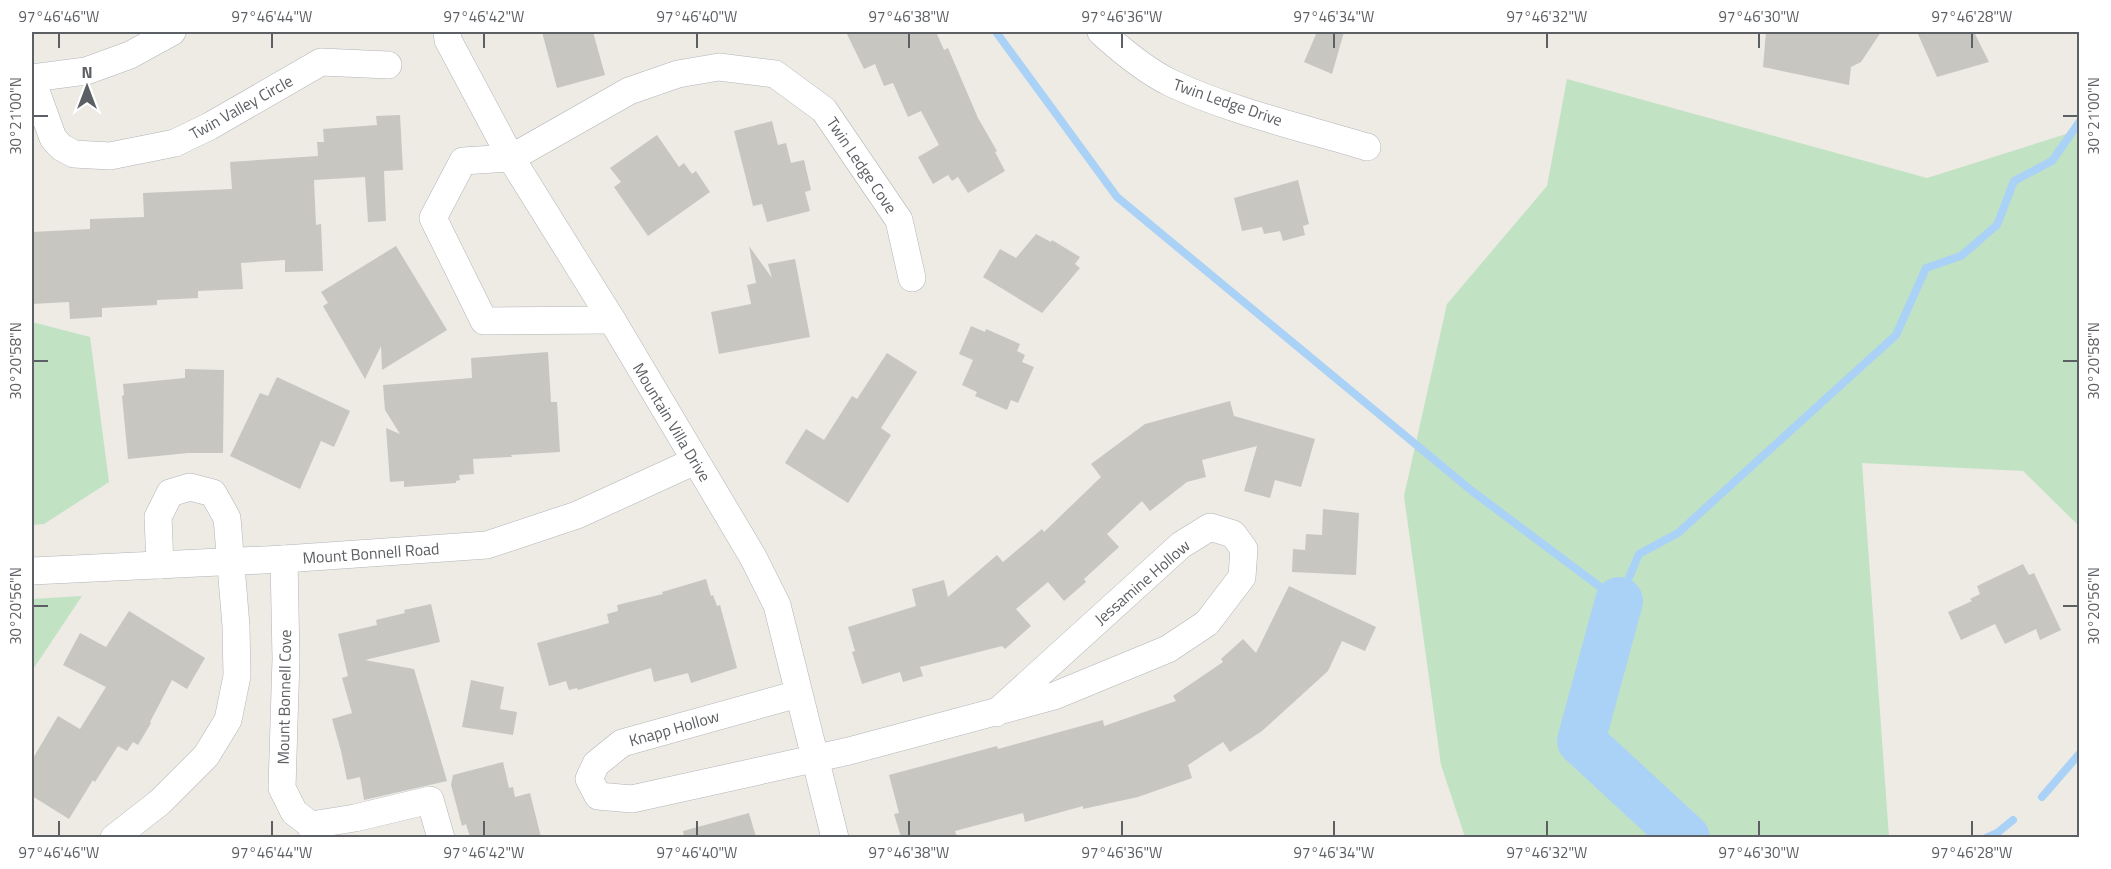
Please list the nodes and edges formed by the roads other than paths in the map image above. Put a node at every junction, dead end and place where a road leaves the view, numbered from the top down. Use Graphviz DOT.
graph roads {
  1 [pos="172,32"];
  2 [pos="447,32"];
  3 [pos="1101,32"];
  4 [pos="388,65"];
  5 [pos="32,79"];
  6 [pos="1367,147"];
  7 [pos="511,158"];
  8 [pos="912,278"];
  9 [pos="612,320"];
  10 [pos="695,461"];
  11 [pos="284,559"];
  12 [pos="230,560"];
  13 [pos="160,565"];
  14 [pos="32,571"];
  15 [pos="798,694"];
  16 [pos="996,713"];
  17 [pos="814,759"];
  18 [pos="313,831"];
  19 [pos="114,837"];
  20 [pos="441,837"];
  21 [pos="835,837"];
  1 -- 5 [label="street"];
  2 -- 7 [label="street, Mountain Villa Drive"];
  3 -- 6 [label="street, Twin Ledge Drive"];
  4 -- 5 [label="street, Twin Valley Circle"];
  7 -- 8 [label="street, Twin Ledge Cove"];
  7 -- 9 [label="street, Mountain Villa Drive"];
  7 -- 9 [label="street"];
  9 -- 10 [label="street, Mountain Villa Drive"];
  10 -- 11 [label="street, Mount Bonnell Road"];
  10 -- 15 [label="street, Mountain Villa Drive"];
  11 -- 12 [label="street, Mount Bonnell Road"];
  11 -- 18 [label="street, Mount Bonnell Cove"];
  12 -- 13 [label="street, Mount Bonnell Road"];
  12 -- 13 [label="street"];
  12 -- 19 [label="street"];
  13 -- 14 [label="street, Mount Bonnell Road"];
  15 -- 17 [label="street, Mountain Villa Drive"];
  15 -- 17 [label="street, Knapp Hollow"];
  16 -- 16 [label="street, Jessamine Hollow"];
  16 -- 17 [label="street, Jessamine Hollow"];
  17 -- 21 [label="street, Mountain Villa Drive"];
  18 -- 20 [label="street, Mount Bonnell Cove"];
}
